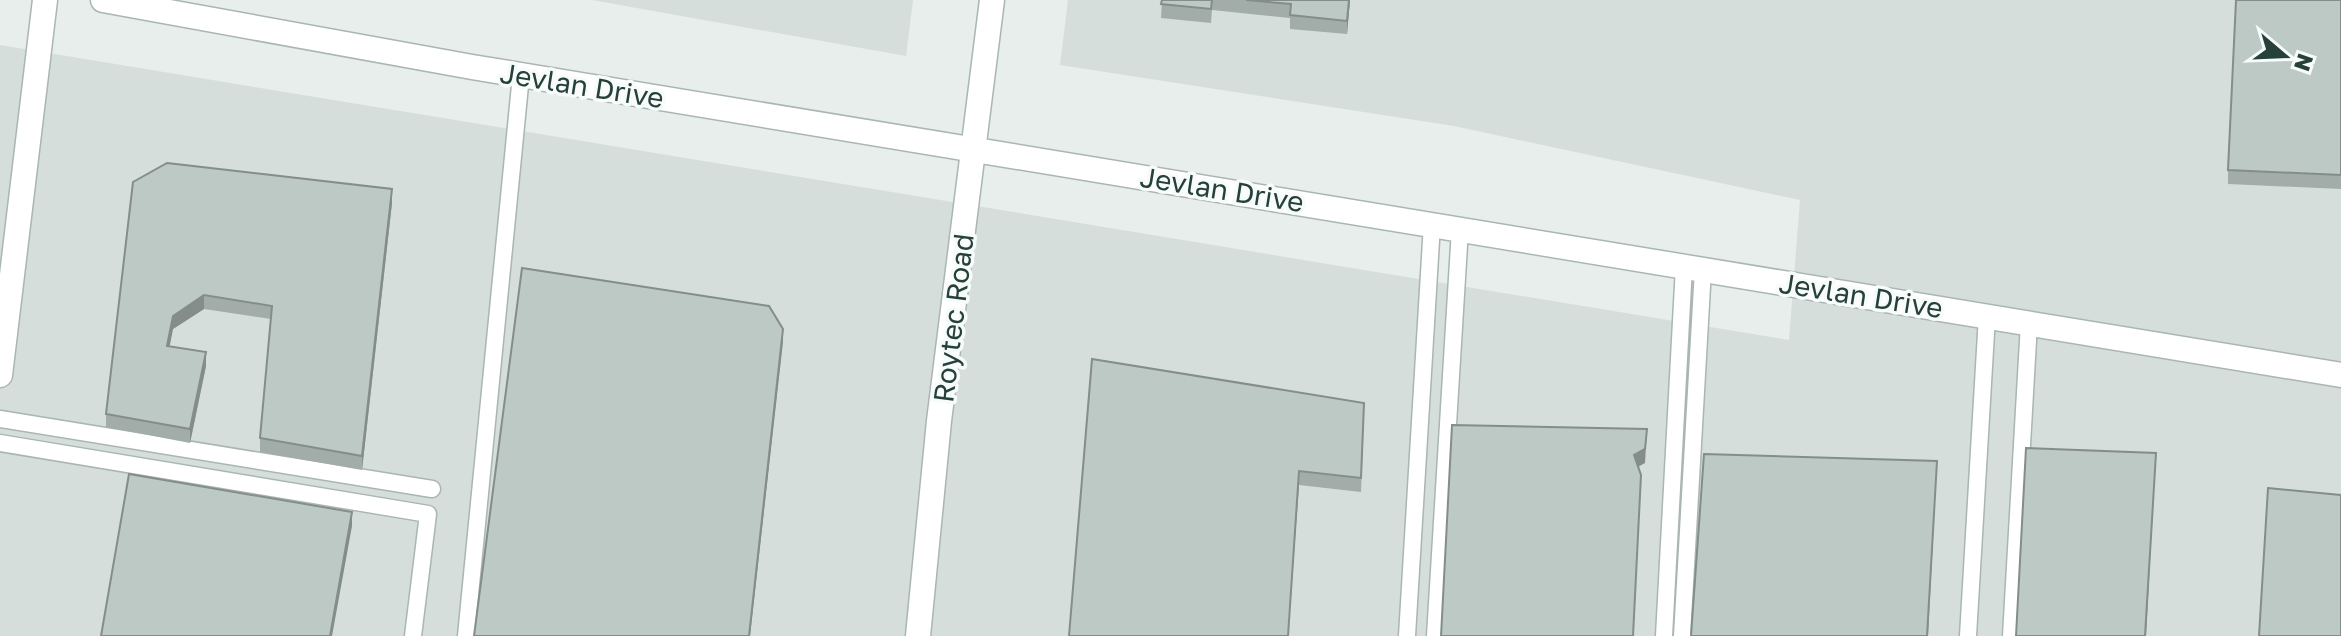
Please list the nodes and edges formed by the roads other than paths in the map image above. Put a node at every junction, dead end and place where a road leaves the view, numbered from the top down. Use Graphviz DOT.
graph roads {
  1 [pos="45,0"];
  2 [pos="103,0"];
  3 [pos="992,0"];
  4 [pos="521,75"];
  5 [pos="975,148"];
  6 [pos="1432,224"];
  7 [pos="1460,229"];
  8 [pos="1694,268"];
  9 [pos="1987,316"];
  10 [pos="2029,323"];
  11 [pos="0,375"];
  12 [pos="2341,375"];
  13 [pos="0,419"];
  14 [pos="0,443"];
  15 [pos="432,489"];
  16 [pos="413,636"];
  17 [pos="466,636"];
  18 [pos="918,636"];
  19 [pos="1407,636"];
  20 [pos="1435,636"];
  21 [pos="1664,636"];
  22 [pos="1682,636"];
  23 [pos="1968,636"];
  24 [pos="2011,636"];
  1 -- 11 [label="street"];
  2 -- 4 [label="street, Jevlan Drive"];
  3 -- 5 [label="street, Roytec Road"];
  4 -- 5 [label="street, Jevlan Drive"];
  4 -- 17 [label="lane"];
  5 -- 6 [label="street, Jevlan Drive"];
  5 -- 18 [label="street, Roytec Road"];
  6 -- 7 [label="street, Jevlan Drive"];
  6 -- 19 [label="lane"];
  7 -- 8 [label="street, Jevlan Drive"];
  7 -- 20 [label="lane"];
  8 -- 9 [label="street, Jevlan Drive"];
  8 -- 21 [label="lane"];
  8 -- 22 [label="lane"];
  9 -- 10 [label="street, Jevlan Drive"];
  9 -- 23 [label="lane"];
  10 -- 12 [label="street, Jevlan Drive"];
  10 -- 24 [label="lane"];
  13 -- 15 [label="lane"];
  14 -- 16 [label="lane"];
}
